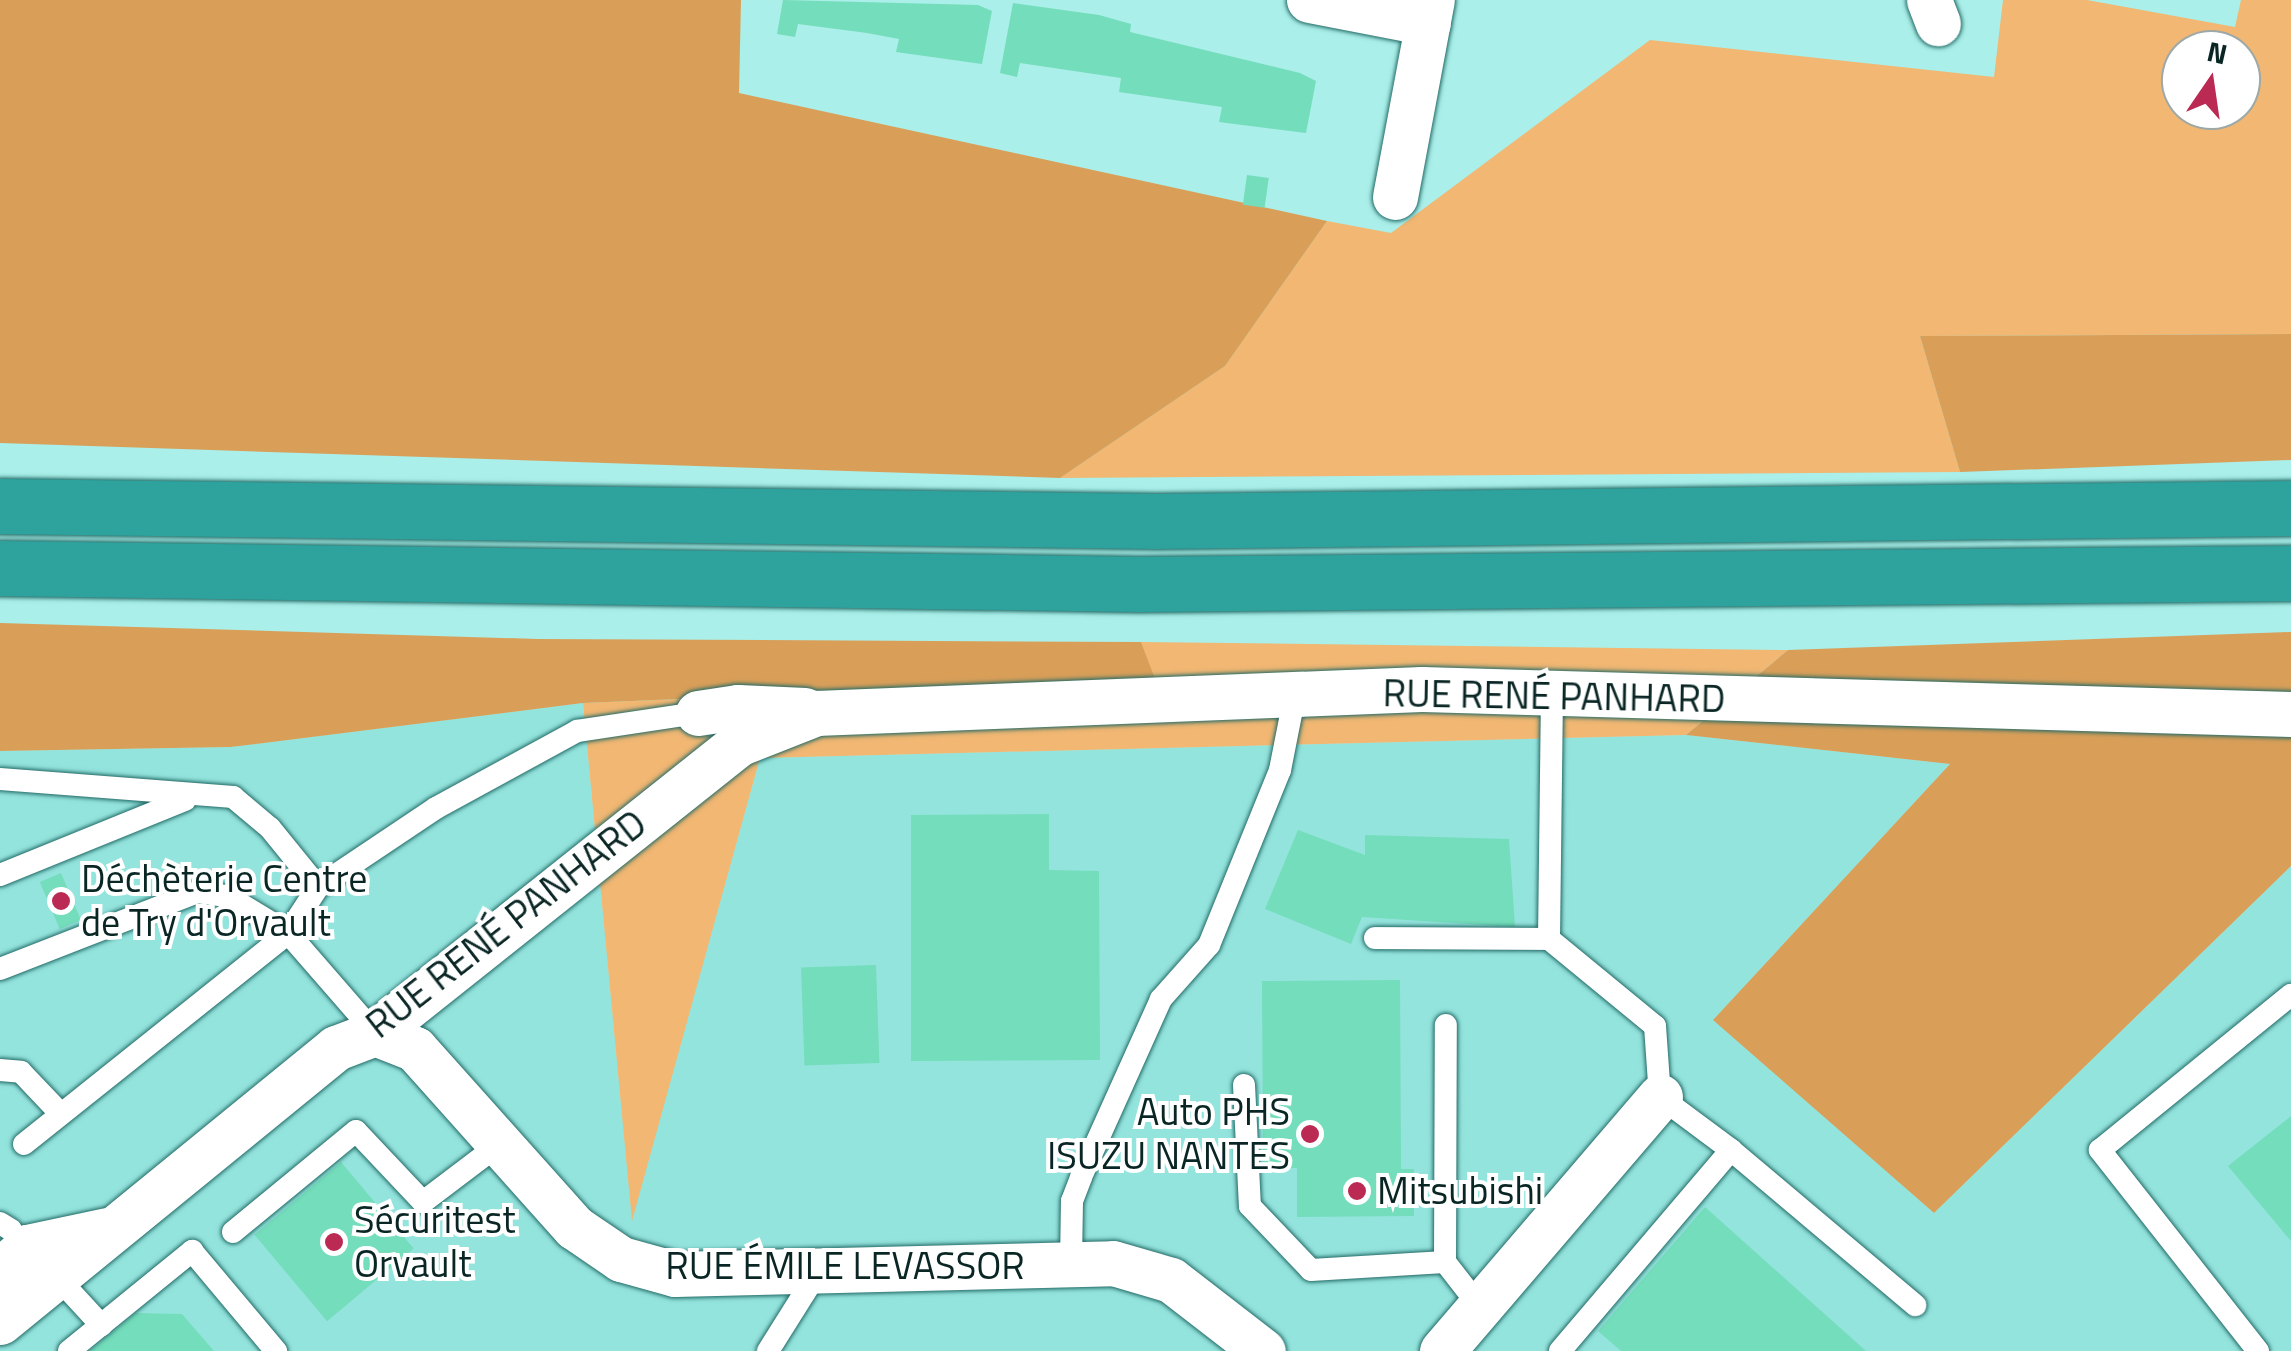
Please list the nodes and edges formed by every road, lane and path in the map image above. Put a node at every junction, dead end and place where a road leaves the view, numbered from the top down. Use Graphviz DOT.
graph roads {
  1 [pos="1309,0"];
  2 [pos="1430,12"];
  3 [pos="1395,197"];
  4 [pos="0,506"];
  5 [pos="2291,508"];
  6 [pos="0,568"];
  7 [pos="2291,573"];
  8 [pos="1294,694"];
  9 [pos="1552,694"];
  10 [pos="816,713"];
  11 [pos="698,714"];
  12 [pos="2291,714"];
  13 [pos="0,780"];
  14 [pos="188,798"];
  15 [pos="0,875"];
  16 [pos="318,887"];
  17 [pos="288,933"];
  18 [pos="1375,938"];
  19 [pos="1549,939"];
  20 [pos="0,969"];
  21 [pos="2291,995"];
  22 [pos="1446,1025"];
  23 [pos="374,1034"];
  24 [pos="0,1070"];
  25 [pos="1244,1085"];
  26 [pos="1660,1097"];
  27 [pos="58,1112"];
  28 [pos="502,1142"];
  29 [pos="24,1144"];
  30 [pos="1731,1150"];
  31 [pos="233,1232"];
  32 [pos="19,1249"];
  33 [pos="1445,1262"];
  34 [pos="1071,1264"];
  35 [pos="819,1270"];
  36 [pos="1915,1304"];
  37 [pos="1480,1306"];
  38 [pos="0,1322"];
  39 [pos="101,1325"];
  40 [pos="1257,1349"];
  41 [pos="69,1351"];
  42 [pos="276,1351"];
  43 [pos="768,1351"];
  44 [pos="1442,1351"];
  45 [pos="1560,1351"];
  46 [pos="2258,1351"];
  1 -- 2 [label="street"];
  2 -- 3 [label="street"];
  4 -- 5 [label="highway"];
  6 -- 7 [label="highway"];
  8 -- 9 [label="street, RUE RENÉ PANHARD"];
  8 -- 10 [label="street, RUE RENÉ PANHARD"];
  8 -- 34 [label="lane"];
  9 -- 12 [label="street, RUE RENÉ PANHARD"];
  9 -- 19 [label="lane"];
  10 -- 11 [label="street, RUE RENÉ PANHARD"];
  10 -- 23 [label="street, RUE RENÉ PANHARD"];
  11 -- 16 [label="lane"];
  13 -- 14 [label="lane"];
  14 -- 15 [label="lane"];
  14 -- 16 [label="lane"];
  16 -- 17 [label="lane"];
  17 -- 20 [label="lane"];
  17 -- 23 [label="lane"];
  17 -- 27 [label="lane"];
  18 -- 19 [label="lane"];
  19 -- 26 [label="lane"];
  21 -- 46 [label="lane"];
  22 -- 33 [label="lane"];
  23 -- 28 [label="street, RUE ÉMILE LEVASSOR"];
  23 -- 32 [label="street, RUE RENÉ PANHARD"];
  24 -- 27 [label="lane"];
  25 -- 33 [label="lane"];
  26 -- 30 [label="lane"];
  26 -- 37 [label="street"];
  27 -- 29 [label="lane"];
  28 -- 31 [label="lane"];
  28 -- 35 [label="street, RUE ÉMILE LEVASSOR"];
  30 -- 36 [label="lane"];
  30 -- 45 [label="lane"];
  32 -- 38 [label="street, RUE RENÉ PANHARD"];
  32 -- 39 [label="lane"];
  33 -- 37 [label="lane"];
  34 -- 35 [label="street, RUE ÉMILE LEVASSOR"];
  34 -- 40 [label="street, RUE ÉMILE LEVASSOR"];
  35 -- 43 [label="lane"];
  37 -- 44 [label="street"];
  39 -- 41 [label="lane"];
  39 -- 42 [label="lane"];
}
